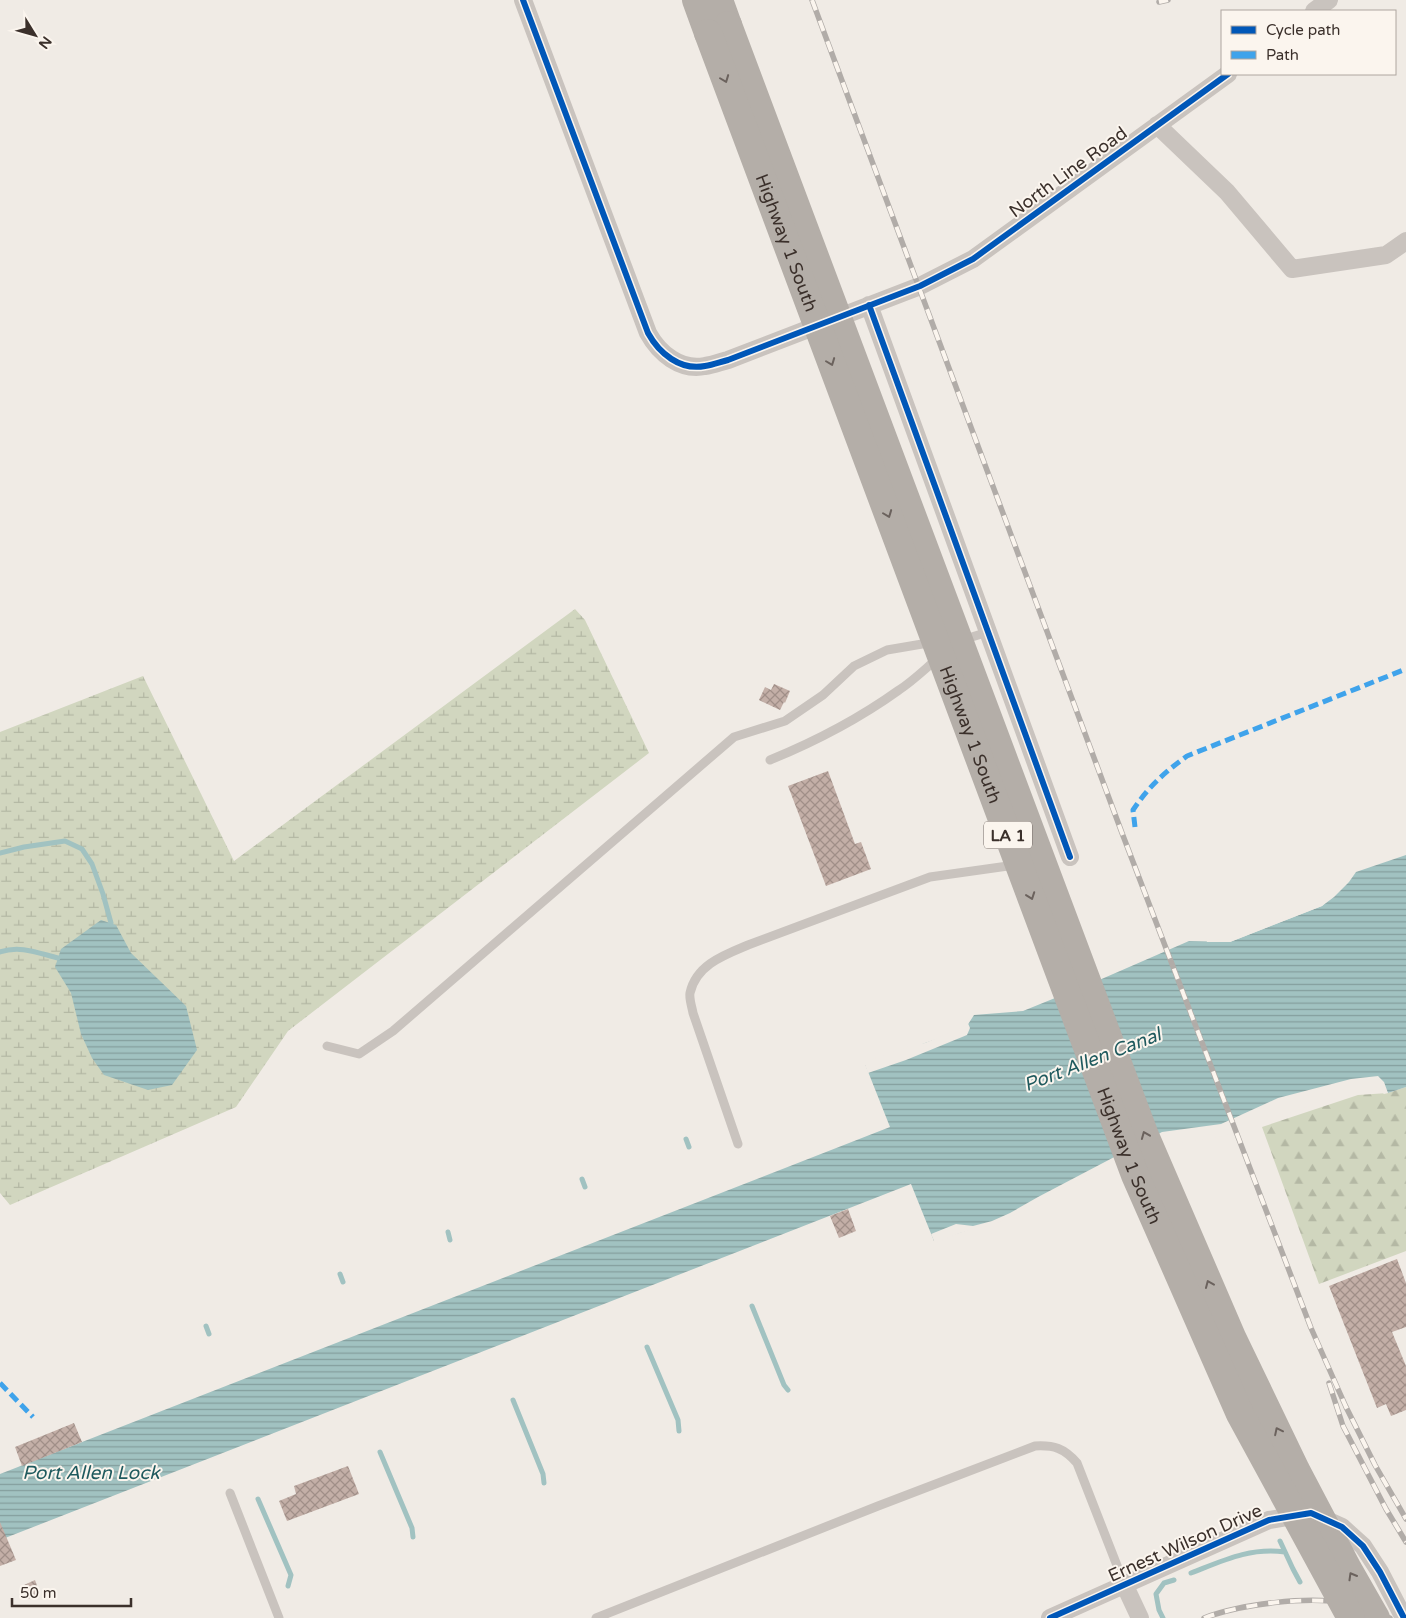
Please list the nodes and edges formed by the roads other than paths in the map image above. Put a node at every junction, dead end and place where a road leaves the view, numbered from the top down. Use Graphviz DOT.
graph roads {
  1 [pos="523,0"];
  2 [pos="696,0"];
  3 [pos="719,19"];
  4 [pos="1227,75"];
  5 [pos="1157,125"];
  6 [pos="1406,240"];
  7 [pos="869,305"];
  8 [pos="988,632"];
  9 [pos="950,641"];
  10 [pos="770,760"];
  11 [pos="1061,859"];
  12 [pos="327,1046"];
  13 [pos="738,1144"];
  14 [pos="230,1493"];
  15 [pos="1125,1586"];
  16 [pos="279,1618"];
  17 [pos="596,1618"];
  18 [pos="1050,1618"];
  19 [pos="1140,1618"];
  20 [pos="1351,1618"];
  21 [pos="1376,1618"];
  22 [pos="1404,1618"];
  1 -- 7 [label="street, North Line Road"];
  2 -- 3 [label="highway, Highway 1 South / LA 1"];
  3 -- 20 [label="highway, Highway 1 South / LA 1, one-way, bridge"];
  21 -- 3 [label="highway, one-way, bridge"];
  4 -- 5 [label="street, North Line Road"];
  5 -- 6 [label="street"];
  5 -- 7 [label="street, North Line Road"];
  7 -- 8 [label="street"];
  8 -- 9 [label="lane"];
  8 -- 11 [label="street"];
  9 -- 10 [label="lane"];
  9 -- 12 [label="lane"];
  11 -- 13 [label="lane"];
  14 -- 16 [label="lane"];
  15 -- 17 [label="lane"];
  15 -- 18 [label="street, Ernest Wilson Drive"];
  15 -- 19 [label="street"];
  15 -- 22 [label="street, Ernest Wilson Drive"];
}
